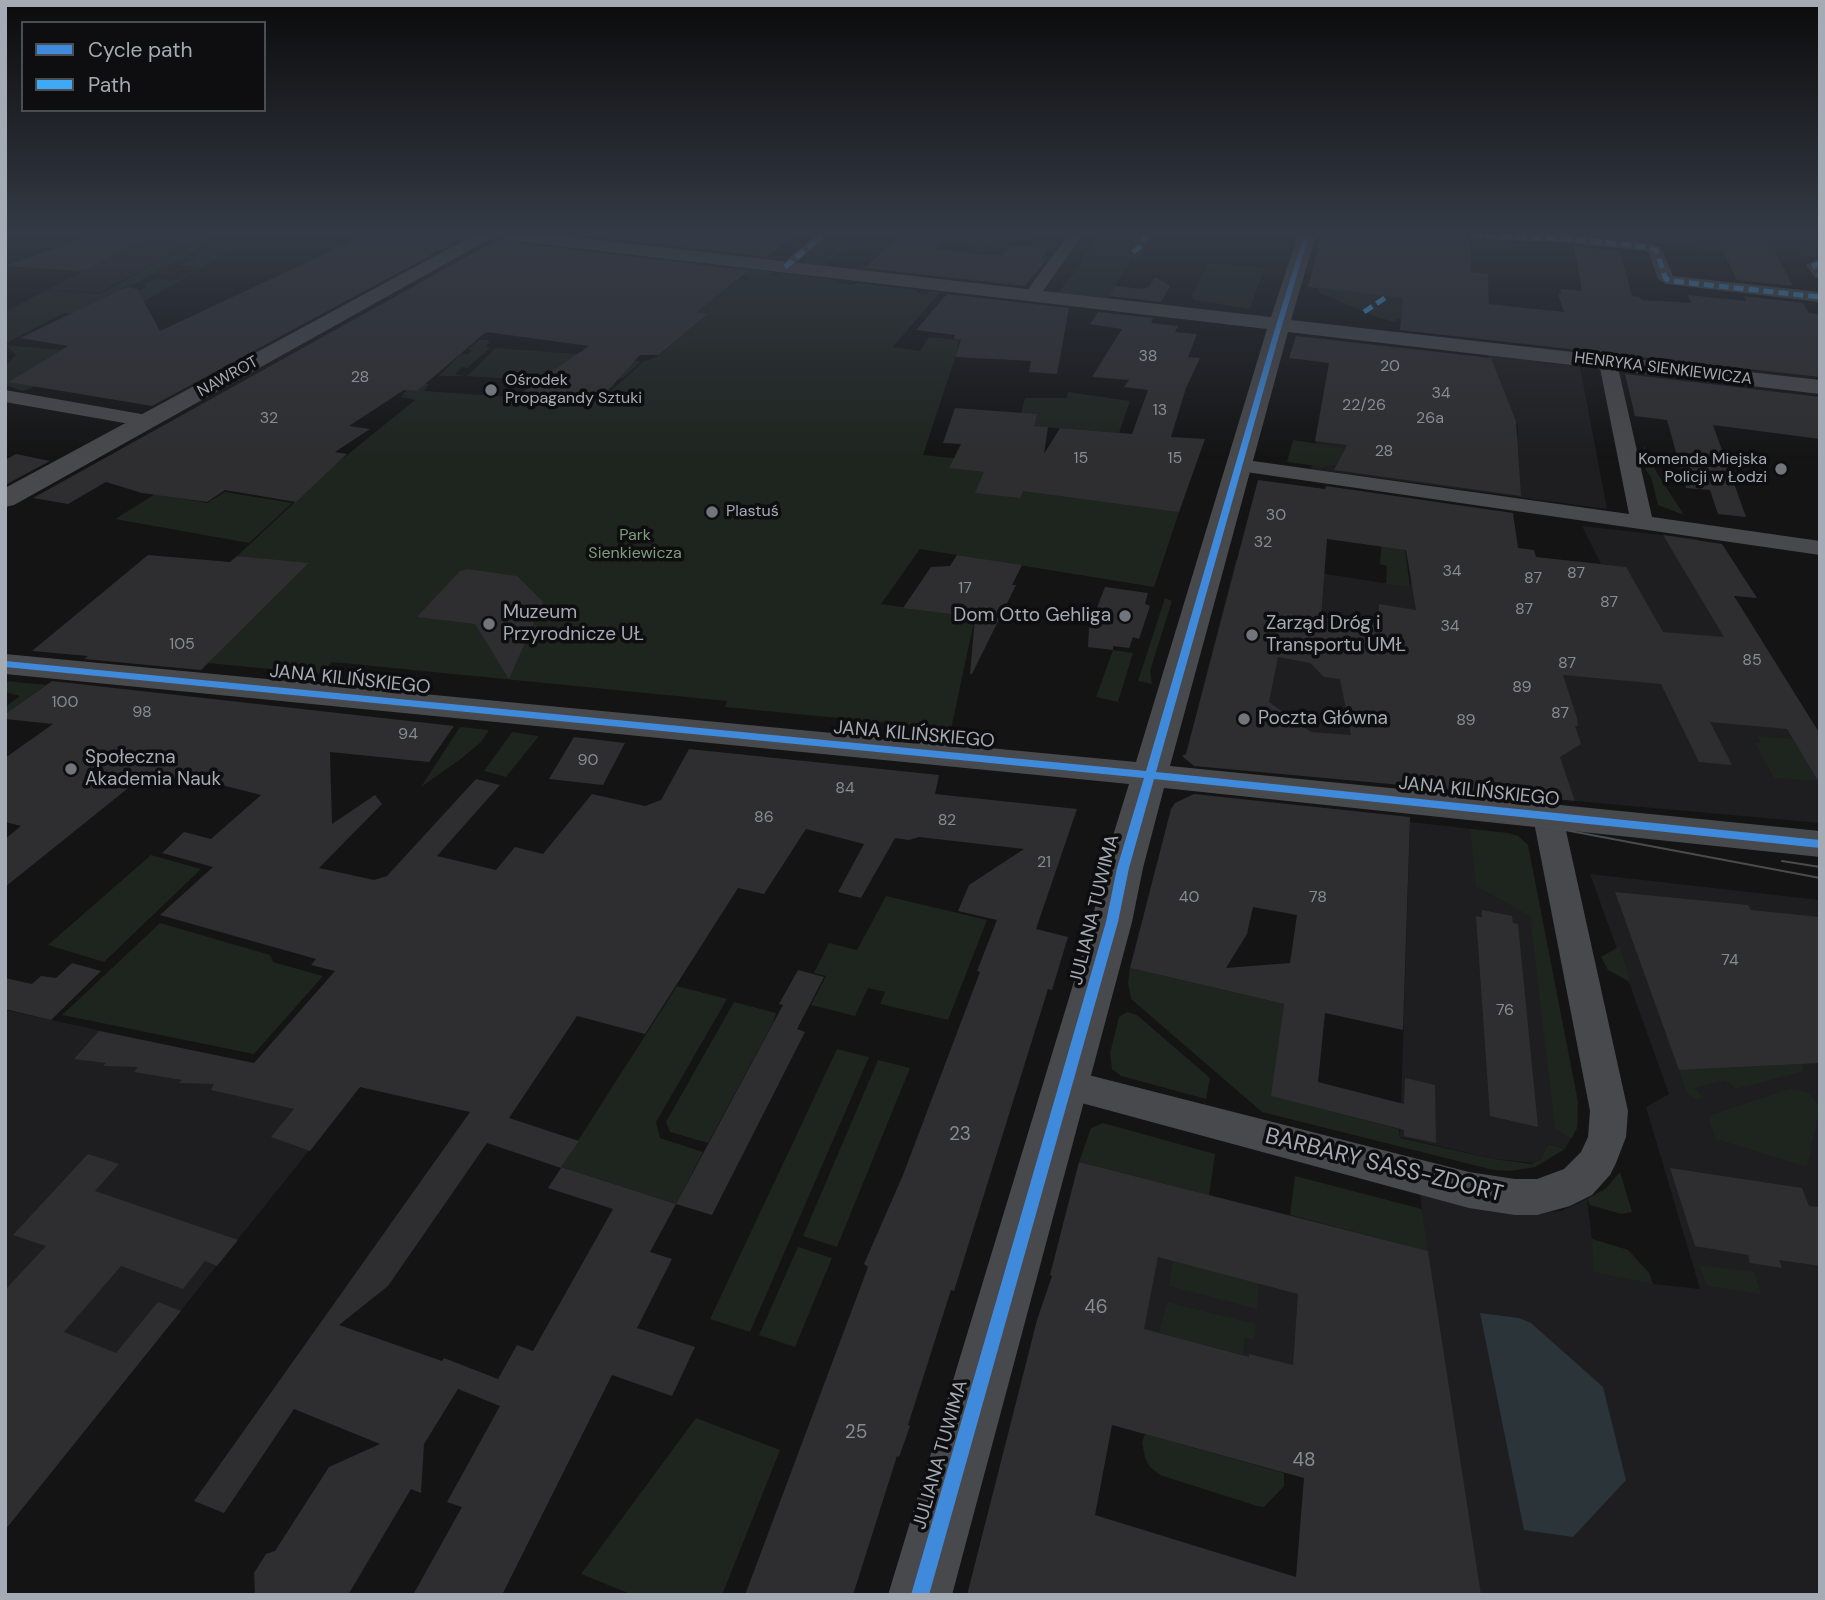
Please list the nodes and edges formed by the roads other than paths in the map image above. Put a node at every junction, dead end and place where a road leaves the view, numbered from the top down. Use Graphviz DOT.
graph roads {
  1 [pos="351,310"];
  2 [pos="1157,310"];
  3 [pos="1284,310"];
  4 [pos="1280,323"];
  5 [pos="1608,363"];
  6 [pos="1820,387"];
  7 [pos="5,396"];
  8 [pos="147,421"];
  9 [pos="1239,465"];
  10 [pos="5,499"];
  11 [pos="1642,523"];
  12 [pos="1817,551"];
  13 [pos="5,664"];
  14 [pos="1150,775"];
  15 [pos="1548,817"];
  16 [pos="1820,844"];
  17 [pos="1065,1084"];
  18 [pos="920,1595"];
  1 -- 8 [label="street, NAWROT"];
  2 -- 4 [label="street, HENRYKA SIENKIEWICZA"];
  3 -- 4 [label="street, JULIANA TUWIMA"];
  4 -- 5 [label="street, HENRYKA SIENKIEWICZA"];
  4 -- 9 [label="street, JULIANA TUWIMA"];
  5 -- 6 [label="street, HENRYKA SIENKIEWICZA"];
  5 -- 11 [label="street"];
  7 -- 8 [label="street"];
  8 -- 10 [label="street, NAWROT"];
  9 -- 11 [label="street"];
  9 -- 14 [label="street, JULIANA TUWIMA"];
  11 -- 12 [label="street"];
  13 -- 14 [label="street, JANA KILIŃSKIEGO"];
  14 -- 15 [label="street, JANA KILIŃSKIEGO"];
  14 -- 17 [label="street, JULIANA TUWIMA"];
  15 -- 16 [label="street, JANA KILIŃSKIEGO"];
  15 -- 17 [label="street, BARBARY SASS-ZDORT"];
  17 -- 18 [label="street, JULIANA TUWIMA"];
}
